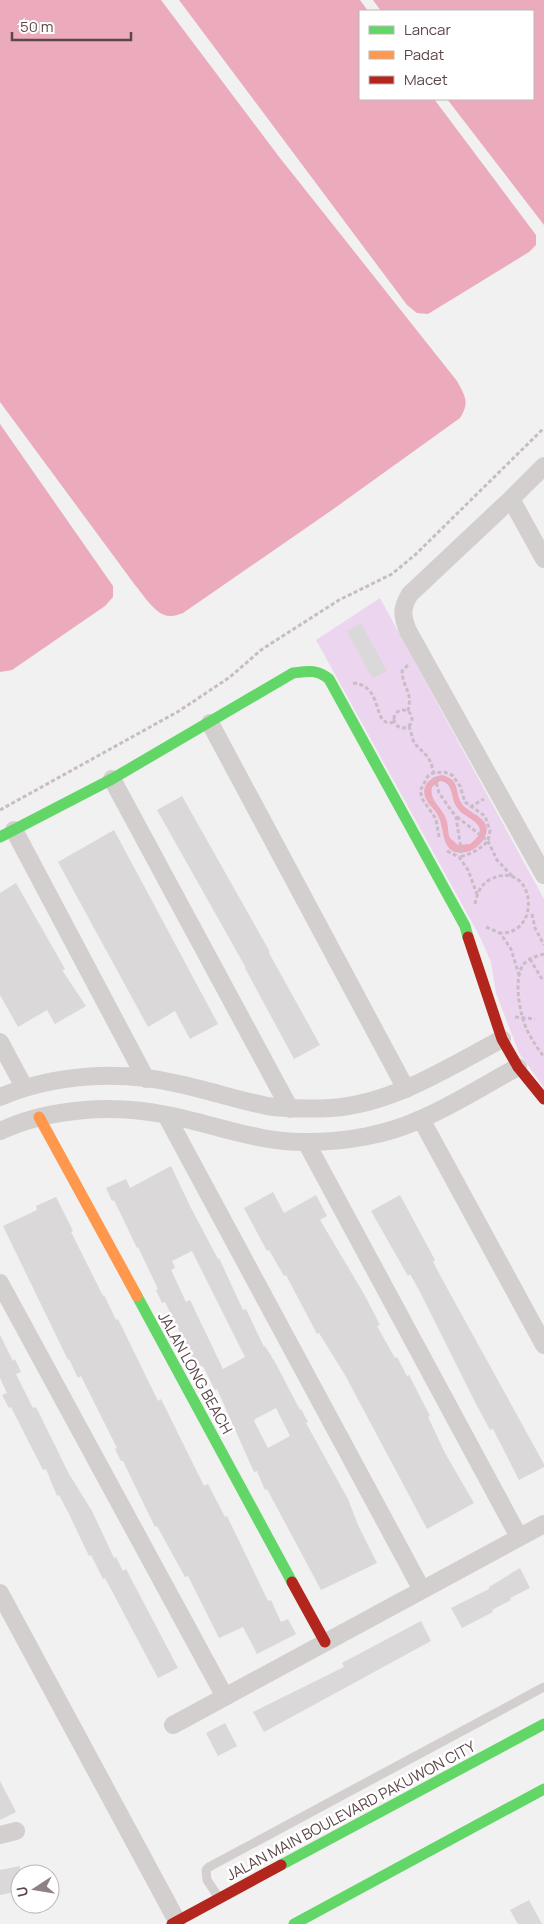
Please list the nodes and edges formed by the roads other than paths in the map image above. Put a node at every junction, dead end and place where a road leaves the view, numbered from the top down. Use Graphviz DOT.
graph roads {
  1 [pos="544,466"];
  2 [pos="512,499"];
  3 [pos="544,559"];
  4 [pos="210,723"];
  5 [pos="112,779"];
  6 [pos="7,834"];
  7 [pos="544,875"];
  8 [pos="502,1040"];
  9 [pos="0,1042"];
  10 [pos="518,1067"];
  11 [pos="146,1079"];
  12 [pos="24,1087"];
  13 [pos="406,1089"];
  14 [pos="0,1097"];
  15 [pos="544,1099"];
  16 [pos="290,1108"];
  17 [pos="166,1114"];
  18 [pos="39,1117"];
  19 [pos="421,1119"];
  20 [pos="0,1132"];
  21 [pos="306,1142"];
  22 [pos="0,1283"];
  23 [pos="544,1345"];
  24 [pos="544,1524"];
  25 [pos="519,1537"];
  26 [pos="422,1590"];
  27 [pos="0,1593"];
  28 [pos="325,1642"];
  29 [pos="544,1687"];
  30 [pos="225,1697"];
  31 [pos="544,1724"];
  32 [pos="173,1725"];
  33 [pos="544,1789"];
  34 [pos="219,1898"];
  35 [pos="174,1923"];
  36 [pos="294,1924"];
  1 -- 2 [label="street"];
  2 -- 3 [label="street"];
  2 -- 7 [label="street"];
  4 -- 5 [label="street"];
  4 -- 8 [label="street"];
  4 -- 13 [label="street"];
  5 -- 6 [label="street"];
  5 -- 16 [label="street"];
  6 -- 11 [label="street"];
  8 -- 10 [label="street"];
  8 -- 13 [label="street"];
  9 -- 12 [label="street"];
  10 -- 15 [label="street"];
  10 -- 19 [label="street"];
  11 -- 12 [label="street"];
  11 -- 16 [label="street"];
  12 -- 14 [label="street"];
  13 -- 16 [label="street"];
  17 -- 18 [label="street"];
  17 -- 21 [label="street"];
  17 -- 26 [label="street"];
  18 -- 20 [label="street"];
  18 -- 28 [label="street, JALAN LONG BEACH"];
  19 -- 21 [label="street"];
  19 -- 23 [label="street"];
  21 -- 25 [label="street"];
  22 -- 30 [label="street"];
  24 -- 25 [label="street"];
  25 -- 26 [label="street"];
  26 -- 28 [label="street"];
  27 -- 35 [label="street"];
  28 -- 30 [label="street"];
  29 -- 34 [label="lane"];
  30 -- 32 [label="street"];
  31 -- 34 [label="street, JALAN MAIN BOULEVARD PAKUWON CITY"];
  33 -- 36 [label="street"];
  34 -- 35 [label="street, JALAN MAIN BOULEVARD PAKUWON CITY"];
}
